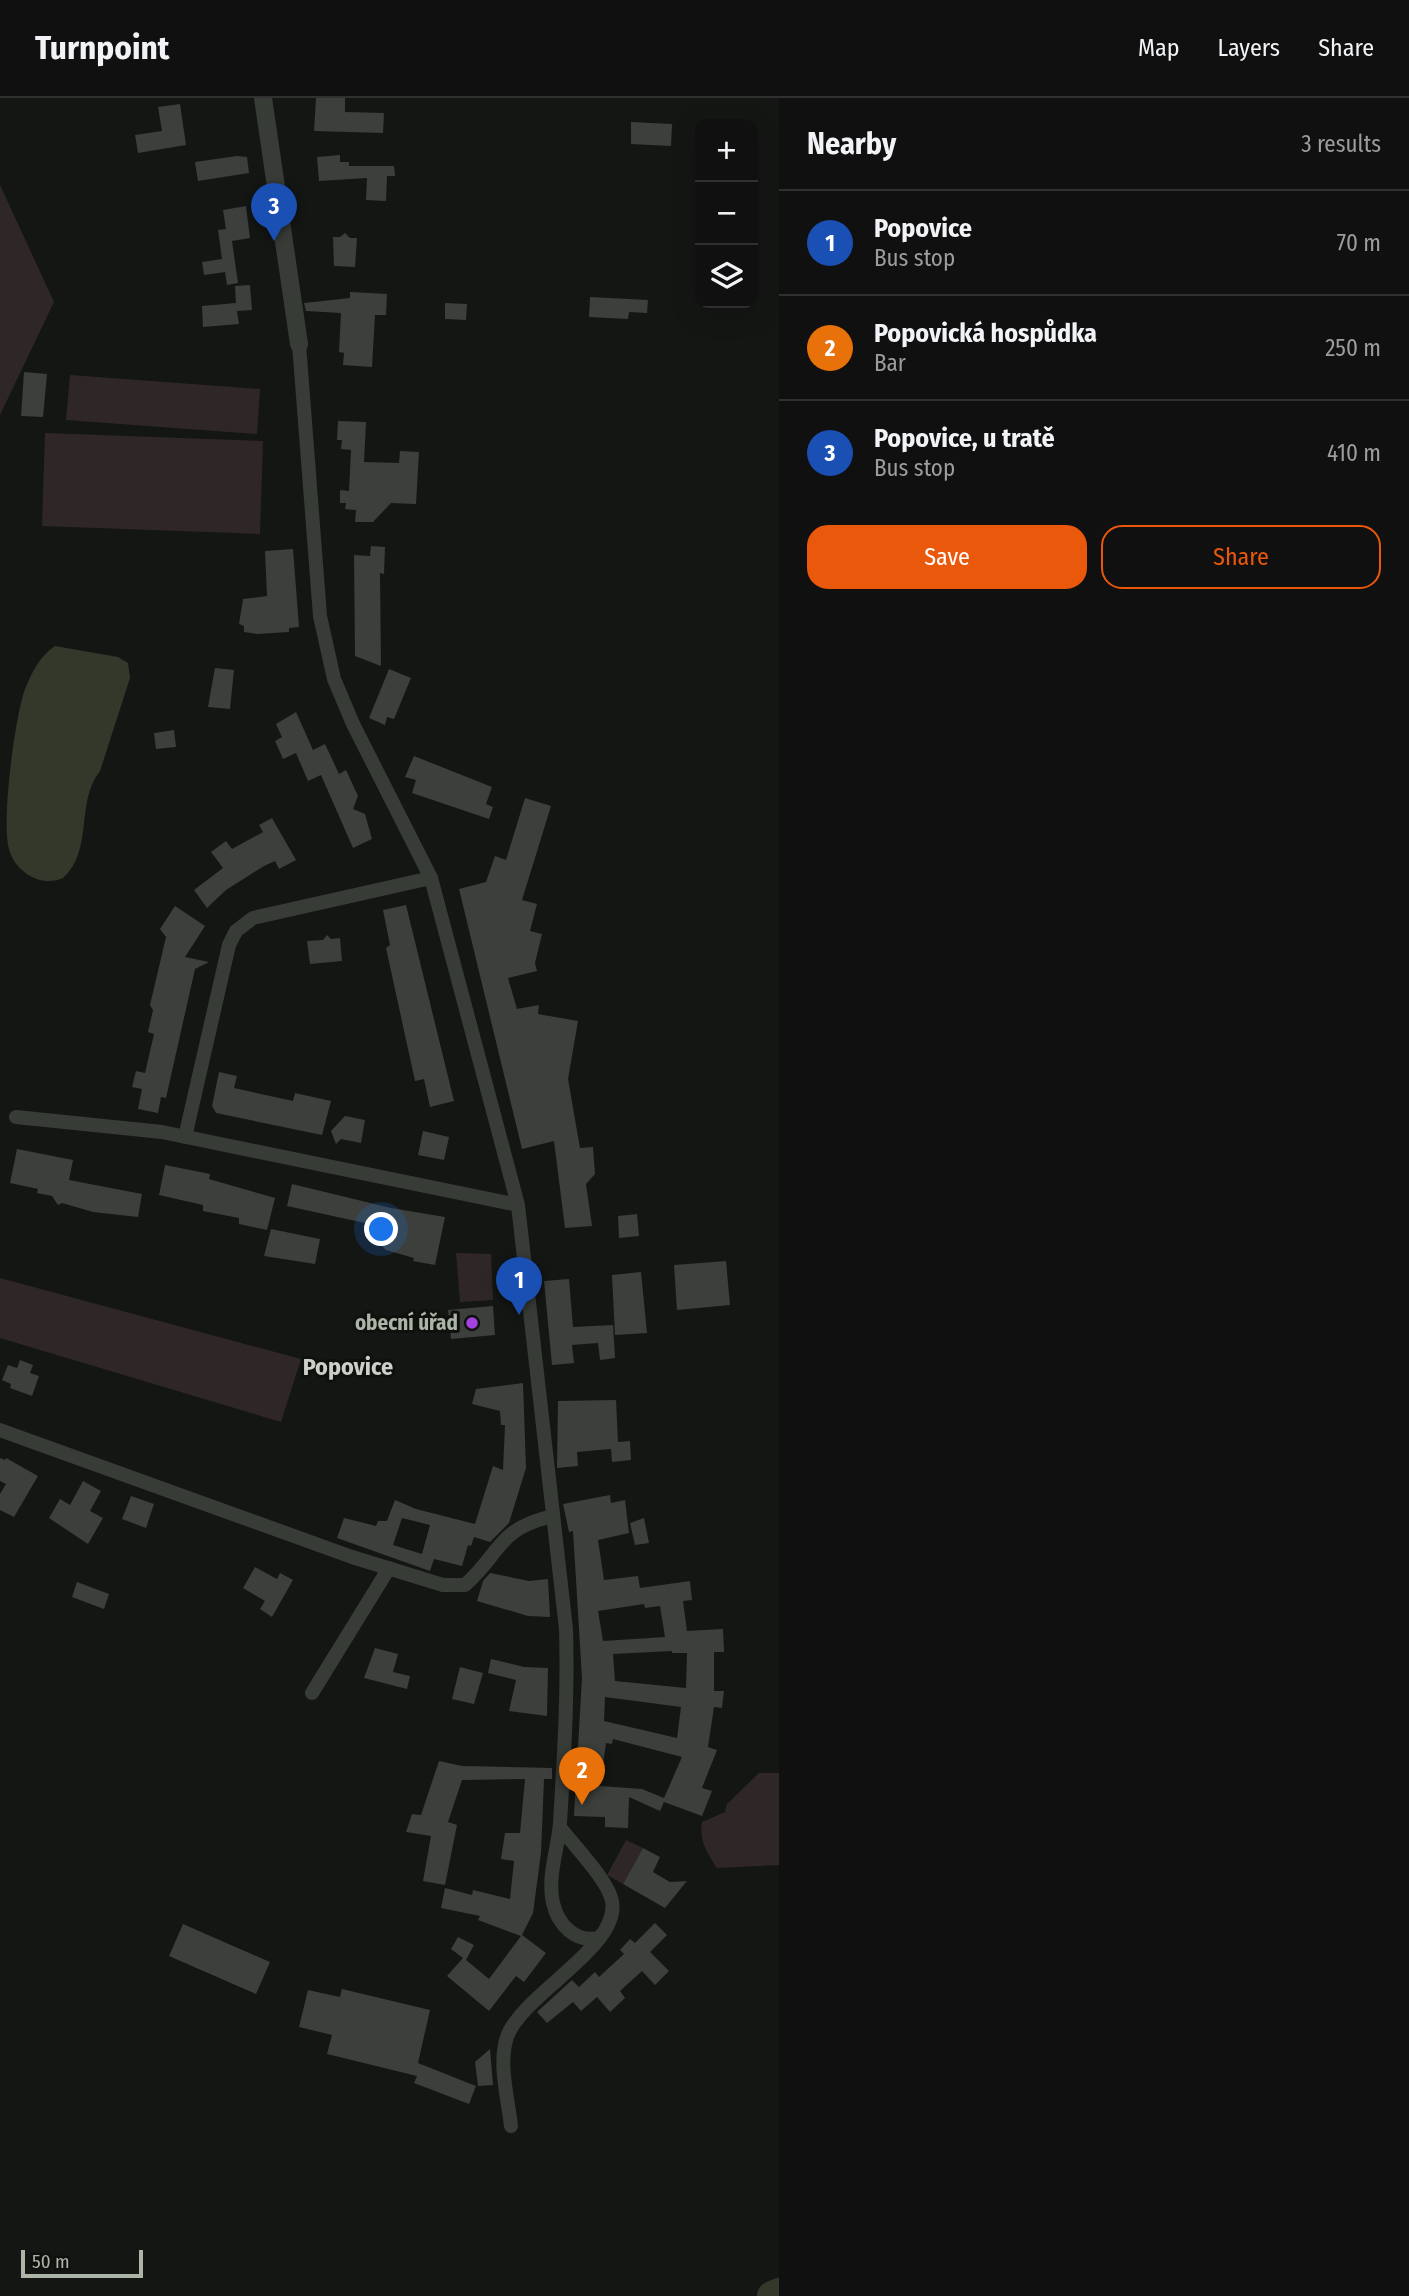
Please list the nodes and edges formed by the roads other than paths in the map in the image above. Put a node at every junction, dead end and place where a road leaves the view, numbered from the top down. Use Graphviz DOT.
graph roads {
  1 [pos="262,98"];
  2 [pos="299,344"];
  3 [pos="431,878"];
  4 [pos="16,1117"];
  5 [pos="185,1137"];
  6 [pos="518,1205"];
  7 [pos="0,1430"];
  8 [pos="553,1516"];
  9 [pos="389,1568"];
  10 [pos="312,1693"];
  11 [pos="559,1827"];
  12 [pos="571,1933"];
  13 [pos="598,1938"];
  14 [pos="572,1966"];
  15 [pos="511,2126"];
  1 -- 2 [label="street"];
  2 -- 3 [label="street"];
  3 -- 5 [label="street"];
  3 -- 6 [label="street"];
  4 -- 5 [label="street"];
  5 -- 6 [label="street"];
  6 -- 8 [label="street"];
  7 -- 9 [label="street"];
  8 -- 9 [label="street"];
  8 -- 11 [label="street"];
  9 -- 10 [label="street"];
  11 -- 12 [label="street"];
  11 -- 13 [label="street"];
  12 -- 13 [label="street"];
  12 -- 14 [label="street"];
  13 -- 14 [label="street"];
  14 -- 15 [label="street"];
}
